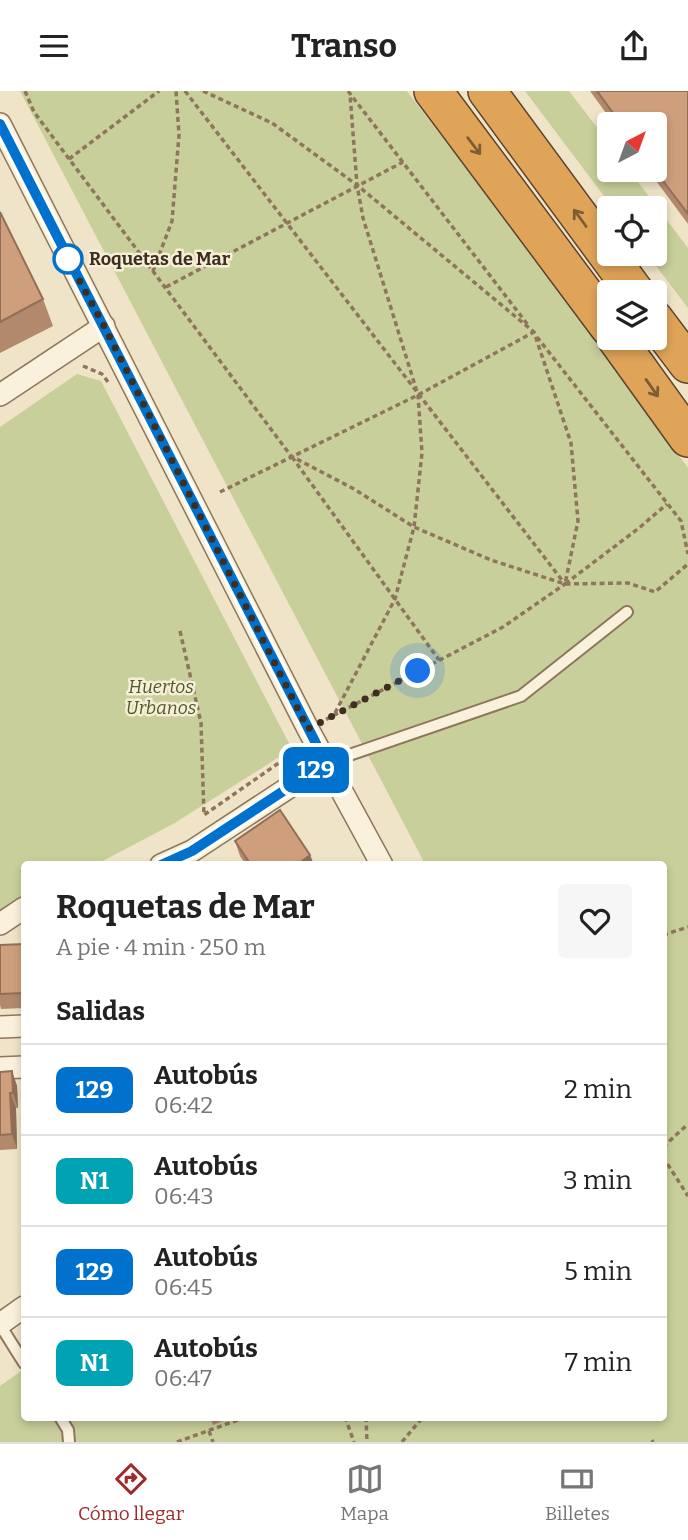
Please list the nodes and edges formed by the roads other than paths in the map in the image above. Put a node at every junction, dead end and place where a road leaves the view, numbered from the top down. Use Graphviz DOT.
graph roads {
  1 [pos="433,91"];
  2 [pos="486,91"];
  3 [pos="0,124"];
  4 [pos="626,280"];
  5 [pos="597,311"];
  6 [pos="104,326"];
  7 [pos="667,336"];
  8 [pos="625,350"];
  9 [pos="688,364"];
  10 [pos="0,395"];
  11 [pos="688,439"];
  12 [pos="627,612"];
  13 [pos="326,763"];
  14 [pos="197,858"];
  15 [pos="380,861"];
  16 [pos="21,910"];
  17 [pos="0,924"];
  18 [pos="21,1026"];
  19 [pos="0,1027"];
  20 [pos="21,1067"];
  21 [pos="0,1068"];
  22 [pos="21,1309"];
  23 [pos="0,1325"];
  24 [pos="21,1358"];
  25 [pos="62,1421"];
  26 [pos="69,1442"];
  1 -- 5 [label="highway, one-way"];
  4 -- 2 [label="highway, one-way"];
  3 -- 6 [label="street"];
  6 -- 10 [label="street"];
  6 -- 13 [label="street"];
  7 -- 9 [label="highway"];
  8 -- 11 [label="highway, one-way"];
  12 -- 13 [label="lane"];
  13 -- 14 [label="street"];
  13 -- 15 [label="street"];
  16 -- 17 [label="street"];
  18 -- 19 [label="street"];
  20 -- 21 [label="street"];
  22 -- 23 [label="street"];
  23 -- 24 [label="lane"];
  25 -- 26 [label="lane"];
}
